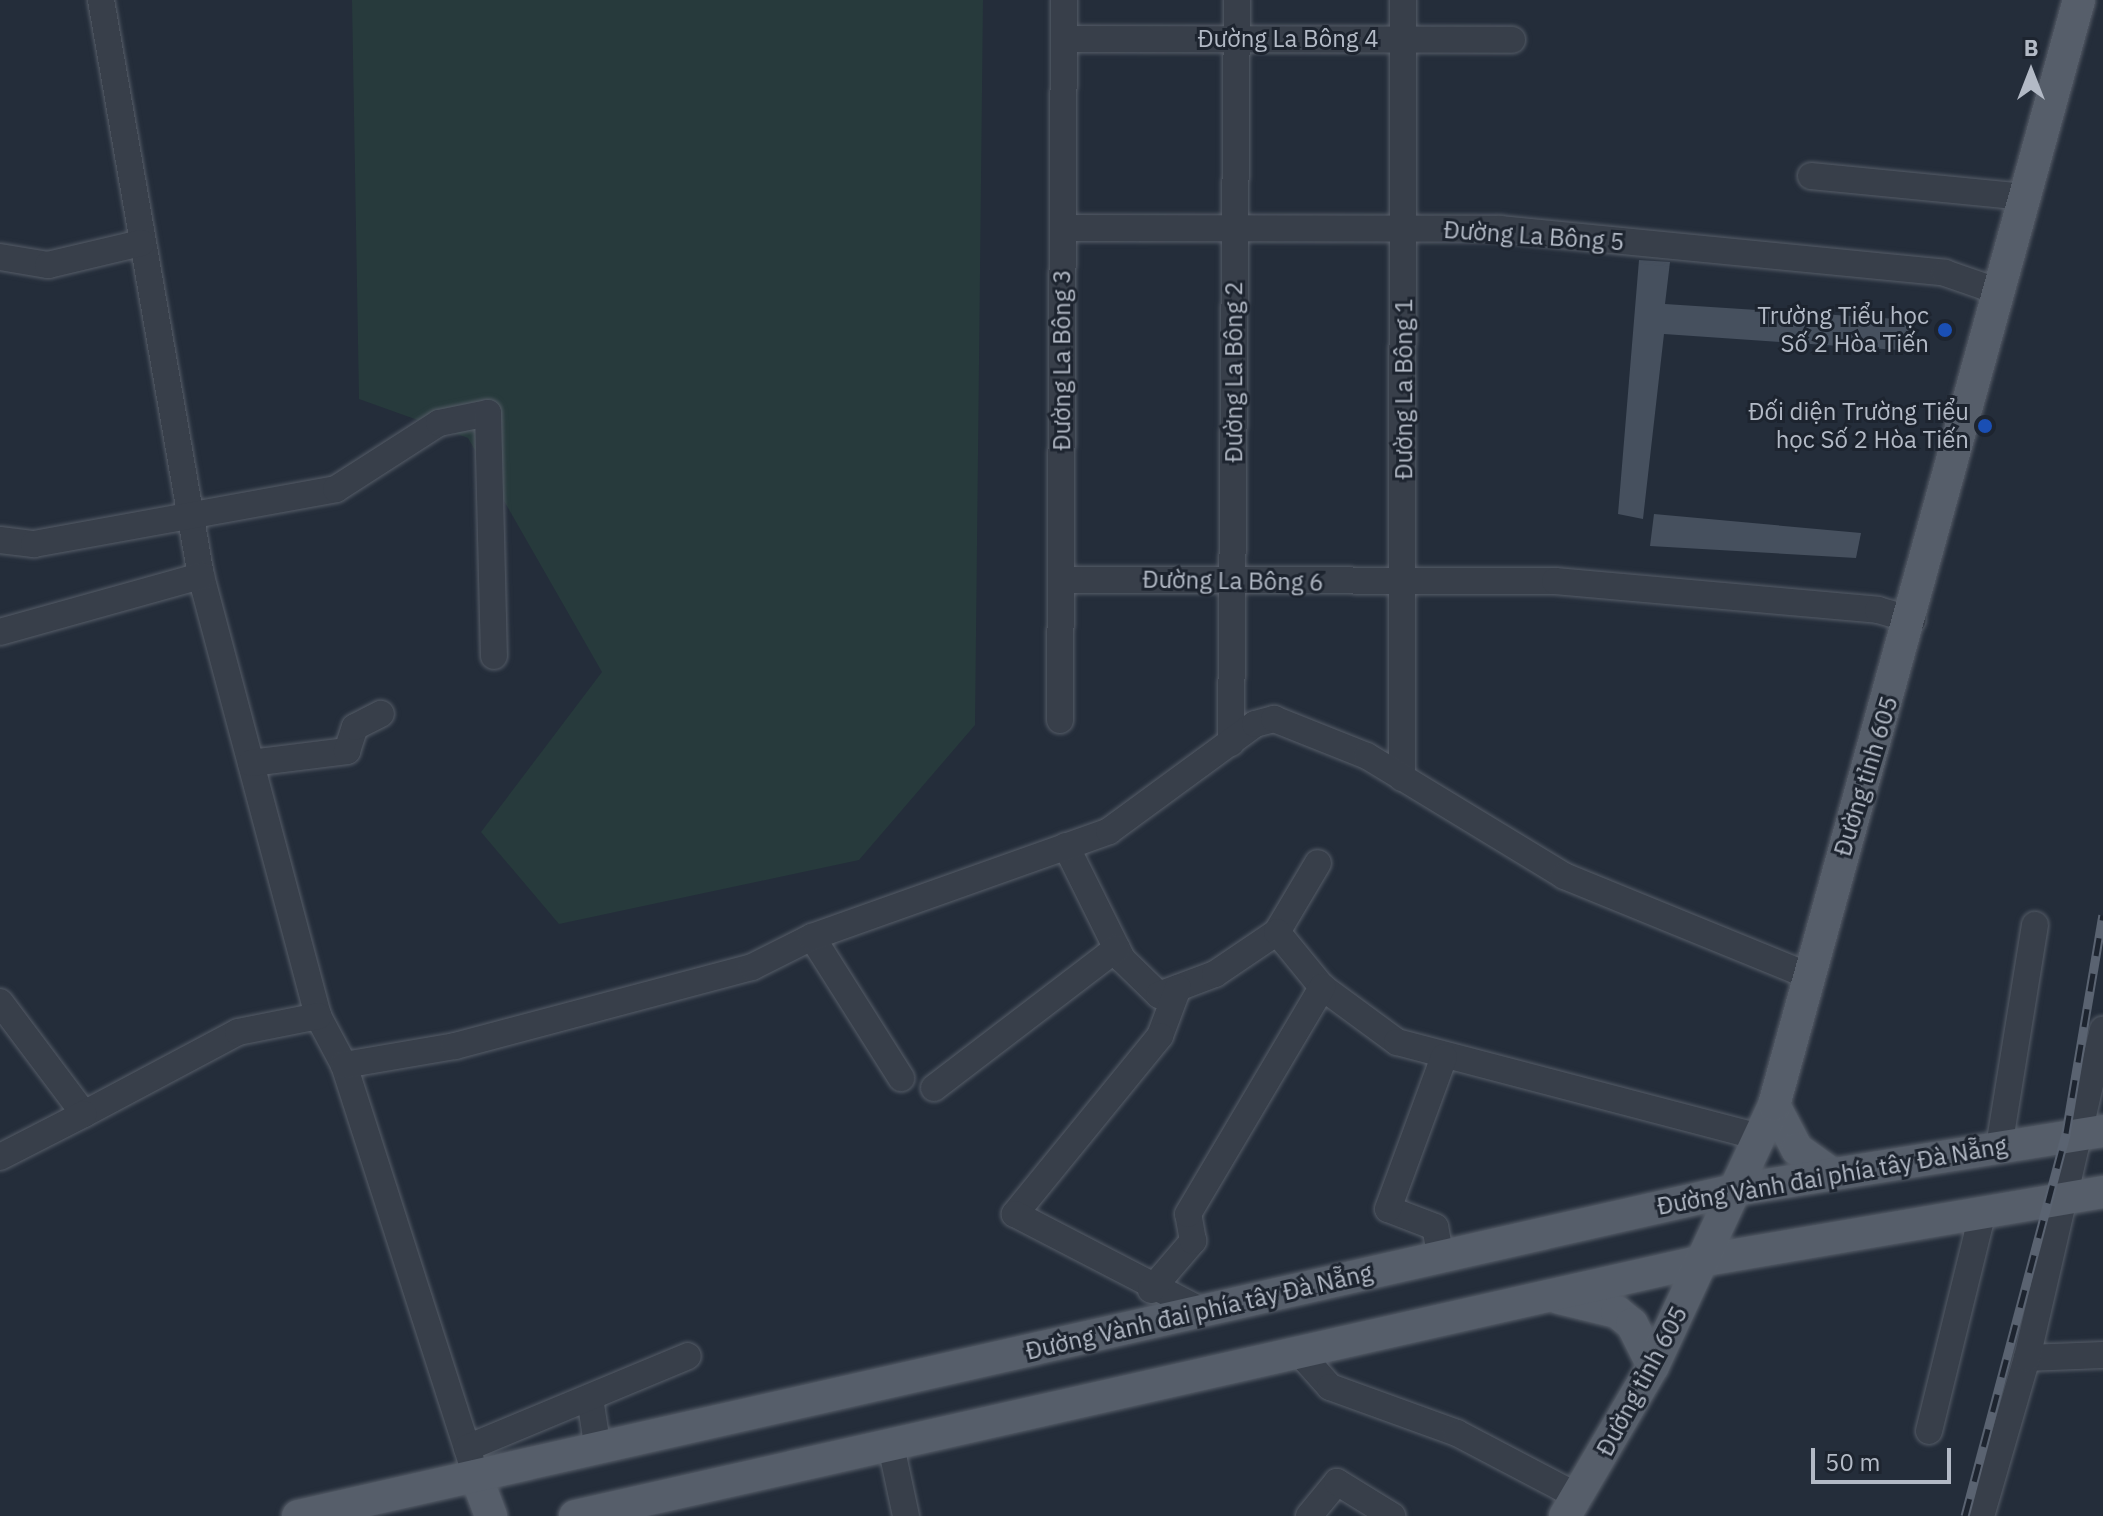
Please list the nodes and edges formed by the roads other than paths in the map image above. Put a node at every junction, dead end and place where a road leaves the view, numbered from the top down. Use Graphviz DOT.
graph roads {
  1 [pos="101,0"];
  2 [pos="1064,0"];
  3 [pos="1237,0"];
  4 [pos="1403,0"];
  5 [pos="2079,0"];
  6 [pos="1064,39"];
  7 [pos="1237,39"];
  8 [pos="1403,40"];
  9 [pos="1512,40"];
  10 [pos="1811,176"];
  11 [pos="2025,197"];
  12 [pos="1063,228"];
  13 [pos="1235,230"];
  14 [pos="1403,230"];
  15 [pos="141,243"];
  16 [pos="0,257"];
  17 [pos="2000,292"];
  18 [pos="189,514"];
  19 [pos="0,540"];
  20 [pos="201,576"];
  21 [pos="1061,580"];
  22 [pos="1232,581"];
  23 [pos="1404,583"];
  24 [pos="1913,620"];
  25 [pos="0,632"];
  26 [pos="494,656"];
  27 [pos="381,714"];
  28 [pos="1060,720"];
  29 [pos="1231,743"];
  30 [pos="251,763"];
  31 [pos="1402,778"];
  32 [pos="1066,846"];
  33 [pos="1318,863"];
  34 [pos="2035,925"];
  35 [pos="1277,932"];
  36 [pos="812,937"];
  37 [pos="1117,948"];
  38 [pos="1806,975"];
  39 [pos="1322,987"];
  40 [pos="1178,988"];
  41 [pos="0,1002"];
  42 [pos="318,1016"];
  43 [pos="2103,1030"];
  44 [pos="1444,1057"];
  45 [pos="344,1065"];
  46 [pos="901,1078"];
  47 [pos="934,1088"];
  48 [pos="1774,1105"];
  49 [pos="84,1114"];
  50 [pos="2092,1132"];
  51 [pos="1762,1138"];
  52 [pos="1999,1147"];
  53 [pos="0,1157"];
  54 [pos="1832,1174"];
  55 [pos="1735,1190"];
  56 [pos="2103,1192"];
  57 [pos="2066,1196"];
  58 [pos="1982,1216"];
  59 [pos="1440,1254"];
  60 [pos="1706,1260"];
  61 [pos="1151,1290"];
  62 [pos="1540,1296"];
  63 [pos="1204,1312"];
  64 [pos="1298,1351"];
  65 [pos="2103,1355"];
  66 [pos="688,1356"];
  67 [pos="2027,1358"];
  68 [pos="1653,1366"];
  69 [pos="590,1398"];
  70 [pos="1929,1431"];
  71 [pos="891,1446"];
  72 [pos="598,1450"];
  73 [pos="472,1462"];
  74 [pos="1572,1506"];
  75 [pos="298,1516"];
  76 [pos="491,1516"];
  77 [pos="575,1516"];
  78 [pos="906,1516"];
  79 [pos="1309,1516"];
  80 [pos="1392,1516"];
  81 [pos="1981,1516"];
  1 -- 15 [label="street"];
  2 -- 6 [label="street, Đường La Bông 3"];
  3 -- 7 [label="street, Đường La Bông 2"];
  4 -- 8 [label="street, Đường La Bông 1"];
  5 -- 11 [label="main road, Đường tỉnh 605"];
  6 -- 7 [label="street, Đường La Bông 4"];
  6 -- 12 [label="street, Đường La Bông 3"];
  7 -- 8 [label="street, Đường La Bông 4"];
  7 -- 13 [label="street, Đường La Bông 2"];
  8 -- 9 [label="street, Đường La Bông 4"];
  8 -- 14 [label="street, Đường La Bông 1"];
  10 -- 11 [label="street"];
  11 -- 17 [label="main road, Đường tỉnh 605"];
  12 -- 13 [label="street, Đường La Bông 5"];
  12 -- 21 [label="street, Đường La Bông 3"];
  13 -- 14 [label="street, Đường La Bông 5"];
  13 -- 22 [label="street, Đường La Bông 2"];
  14 -- 17 [label="street, Đường La Bông 5"];
  14 -- 23 [label="street, Đường La Bông 1"];
  15 -- 16 [label="street"];
  15 -- 18 [label="street"];
  17 -- 24 [label="main road, Đường tỉnh 605"];
  18 -- 19 [label="street"];
  18 -- 20 [label="street"];
  18 -- 26 [label="street"];
  20 -- 25 [label="street"];
  20 -- 30 [label="street"];
  21 -- 22 [label="street, Đường La Bông 6"];
  21 -- 28 [label="street, Đường La Bông 3"];
  22 -- 23 [label="street, Đường La Bông 6"];
  22 -- 29 [label="street, Đường La Bông 2"];
  23 -- 24 [label="street, Đường La Bông 6"];
  23 -- 31 [label="street, Đường La Bông 1"];
  24 -- 38 [label="main road, Đường tỉnh 605"];
  27 -- 30 [label="street"];
  29 -- 31 [label="street"];
  29 -- 32 [label="street"];
  30 -- 42 [label="street"];
  31 -- 38 [label="street"];
  32 -- 36 [label="street"];
  32 -- 37 [label="street"];
  33 -- 35 [label="street"];
  34 -- 52 [label="street"];
  35 -- 39 [label="street"];
  35 -- 40 [label="street"];
  36 -- 45 [label="street"];
  36 -- 46 [label="street"];
  37 -- 40 [label="street"];
  37 -- 47 [label="street"];
  38 -- 48 [label="main road, Đường tỉnh 605"];
  39 -- 44 [label="street"];
  39 -- 61 [label="street"];
  40 -- 61 [label="street"];
  41 -- 49 [label="street"];
  42 -- 45 [label="street"];
  42 -- 49 [label="street"];
  43 -- 50 [label="street"];
  44 -- 51 [label="street"];
  44 -- 59 [label="street"];
  45 -- 73 [label="street"];
  48 -- 51 [label="main road, Đường tỉnh 605"];
  48 -- 54 [label="main road"];
  49 -- 53 [label="street"];
  50 -- 52 [label="main road, Đường Vành đai phía tây Đà Nẵng"];
  50 -- 57 [label="street"];
  51 -- 55 [label="main road, Đường tỉnh 605"];
  52 -- 54 [label="main road, Đường Vành đai phía tây Đà Nẵng"];
  54 -- 55 [label="main road, Đường Vành đai phía tây Đà Nẵng"];
  55 -- 59 [label="main road, Đường Vành đai phía tây Đà Nẵng"];
  55 -- 60 [label="main road, Đường tỉnh 605"];
  56 -- 57 [label="main road"];
  57 -- 58 [label="main road"];
  57 -- 67 [label="street"];
  58 -- 60 [label="main road"];
  58 -- 70 [label="street"];
  59 -- 63 [label="main road, Đường Vành đai phía tây Đà Nẵng"];
  60 -- 62 [label="main road"];
  60 -- 68 [label="main road, Đường tỉnh 605"];
  61 -- 63 [label="street"];
  62 -- 64 [label="main road"];
  62 -- 68 [label="main road"];
  63 -- 72 [label="main road, Đường Vành đai phía tây Đà Nẵng"];
  64 -- 71 [label="main road"];
  64 -- 74 [label="street"];
  65 -- 67 [label="street"];
  66 -- 69 [label="street"];
  67 -- 81 [label="street"];
  68 -- 74 [label="main road, Đường tỉnh 605"];
  69 -- 72 [label="street"];
  69 -- 73 [label="street"];
  71 -- 77 [label="main road"];
  71 -- 78 [label="street"];
  72 -- 73 [label="main road, Đường Vành đai phía tây Đà Nẵng"];
  73 -- 75 [label="main road, Đường Vành đai phía tây Đà Nẵng"];
  73 -- 76 [label="main road"];
  79 -- 80 [label="street"];
}
